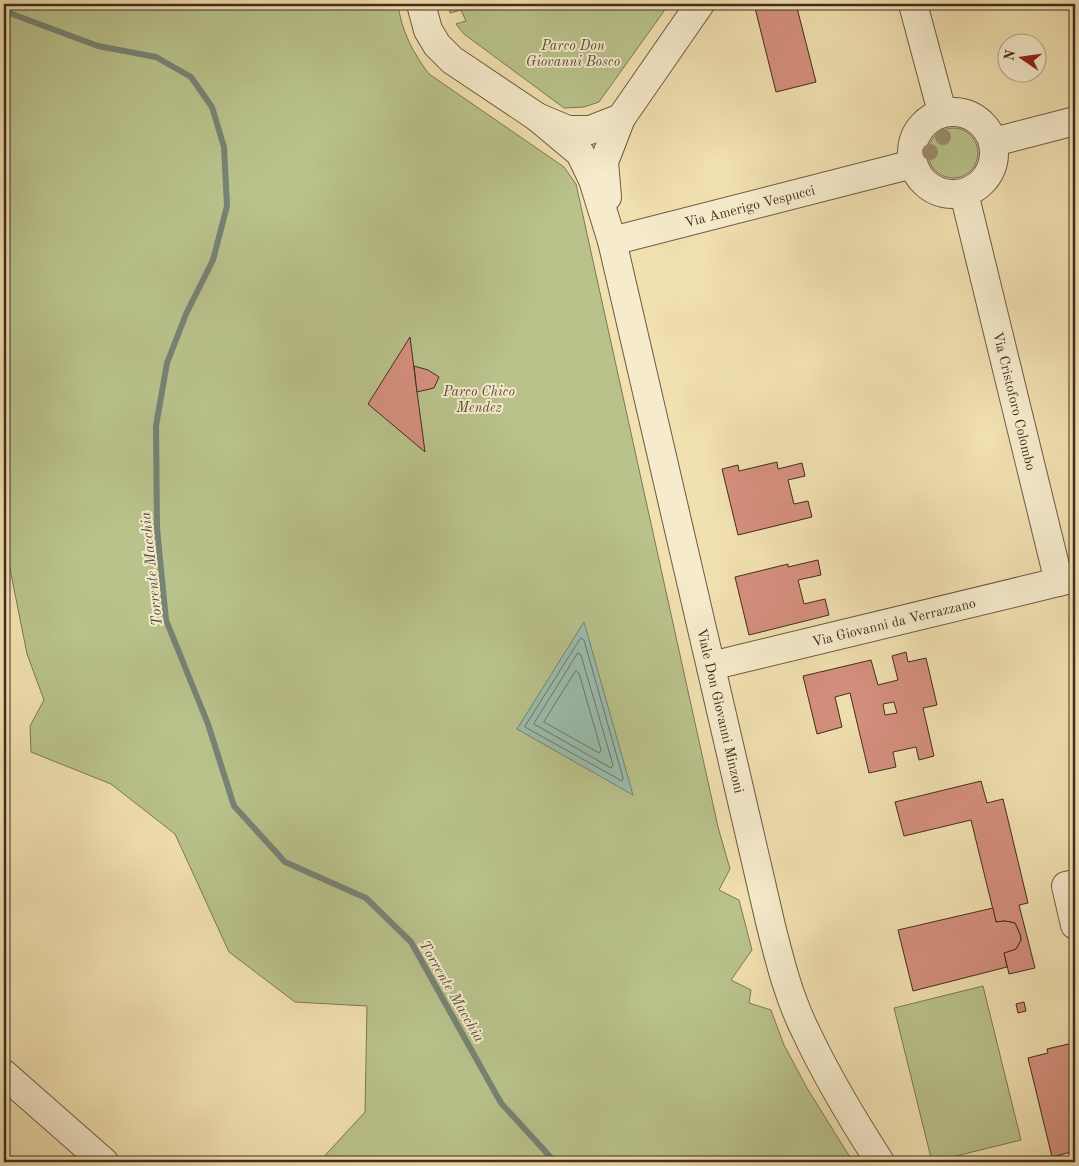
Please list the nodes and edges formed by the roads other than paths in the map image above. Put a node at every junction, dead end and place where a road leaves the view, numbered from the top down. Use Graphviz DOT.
graph roads {
  1 [pos="421,4"];
  2 [pos="700,4"];
  3 [pos="913,4"];
  4 [pos="942,112"];
  5 [pos="537,118"];
  6 [pos="621,118"];
  7 [pos="1075,121"];
  8 [pos="1004,139"];
  9 [pos="901,167"];
  10 [pos="967,206"];
  11 [pos="612,240"];
  12 [pos="1067,580"];
  13 [pos="711,666"];
  14 [pos="1075,884"];
  15 [pos="1075,926"];
  16 [pos="4,1074"];
  17 [pos="104,1162"];
  18 [pos="880,1162"];
  1 -- 5 [label="street"];
  2 -- 6 [label="street"];
  3 -- 4 [label="street"];
  4 -- 8 [label="street"];
  4 -- 9 [label="street"];
  5 -- 6 [label="street"];
  5 -- 11 [label="street"];
  6 -- 11 [label="street"];
  7 -- 8 [label="street"];
  8 -- 10 [label="street"];
  9 -- 10 [label="street"];
  9 -- 11 [label="street, Via Amerigo Vespucci"];
  10 -- 12 [label="street, Via Cristoforo Colombo"];
  11 -- 13 [label="street, Viale Don Giovanni Minzoni"];
  12 -- 13 [label="street, Via Giovanni da Verrazzano"];
  13 -- 18 [label="street, Viale Don Giovanni Minzoni"];
  14 -- 15 [label="street"];
  16 -- 17 [label="street"];
}
